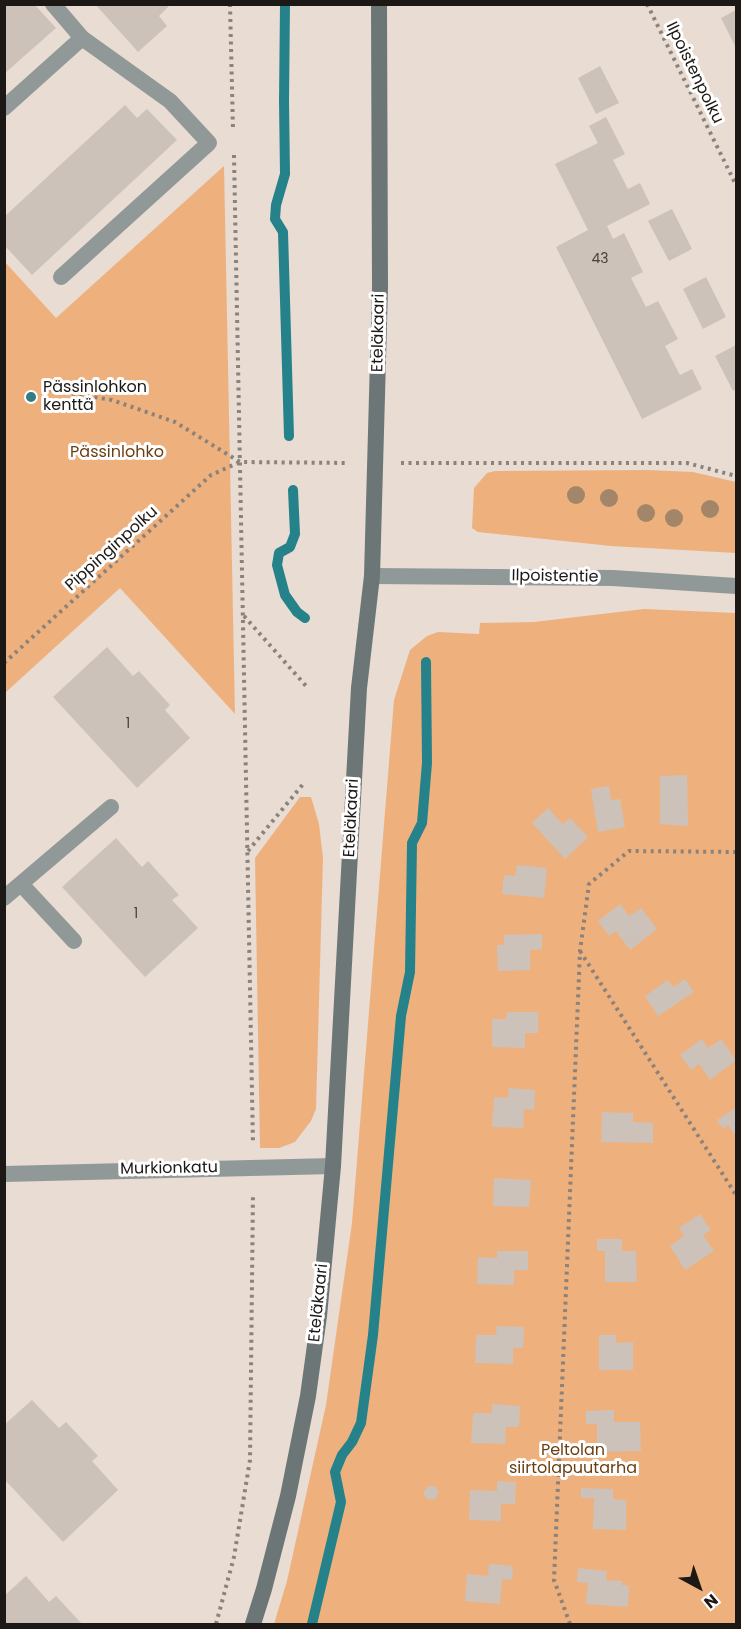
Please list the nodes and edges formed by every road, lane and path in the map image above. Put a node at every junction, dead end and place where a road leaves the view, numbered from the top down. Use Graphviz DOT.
graph roads {
  1 [pos="54,4"];
  2 [pos="230,4"];
  3 [pos="379,4"];
  4 [pos="647,4"];
  5 [pos="82,38"];
  6 [pos="4,108"];
  7 [pos="233,134"];
  8 [pos="233,145"];
  9 [pos="736,184"];
  10 [pos="61,277"];
  11 [pos="50,390"];
  12 [pos="240,462"];
  13 [pos="376,463"];
  14 [pos="736,476"];
  15 [pos="372,576"];
  16 [pos="736,586"];
  17 [pos="243,616"];
  18 [pos="4,663"];
  19 [pos="307,687"];
  20 [pos="304,783"];
  21 [pos="111,807"];
  22 [pos="247,852"];
  23 [pos="736,852"];
  24 [pos="21,884"];
  25 [pos="4,898"];
  26 [pos="74,942"];
  27 [pos="580,951"];
  28 [pos="333,1166"];
  29 [pos="253,1167"];
  30 [pos="4,1174"];
  31 [pos="736,1195"];
  32 [pos="216,1624"];
  33 [pos="253,1624"];
  34 [pos="570,1624"];
  1 -- 5 [label="street"];
  2 -- 7 [label="path"];
  3 -- 13 [label="main road, Eteläkaari"];
  4 -- 9 [label="path, Ilpoistenpolku"];
  5 -- 6 [label="street"];
  5 -- 10 [label="street"];
  8 -- 12 [label="path"];
  11 -- 12 [label="path"];
  12 -- 13 [label="path"];
  12 -- 17 [label="path"];
  12 -- 18 [label="path, Pippinginpolku"];
  13 -- 14 [label="path"];
  13 -- 15 [label="main road, Eteläkaari"];
  15 -- 16 [label="street, Ilpoistentie"];
  15 -- 28 [label="main road, Eteläkaari"];
  17 -- 19 [label="path"];
  17 -- 22 [label="path"];
  20 -- 22 [label="path"];
  21 -- 24 [label="street"];
  22 -- 29 [label="path"];
  23 -- 27 [label="path"];
  24 -- 25 [label="street"];
  24 -- 26 [label="street"];
  27 -- 31 [label="path"];
  27 -- 34 [label="path"];
  28 -- 29 [label="street, Murkionkatu"];
  28 -- 33 [label="main road, Eteläkaari"];
  29 -- 30 [label="street, Murkionkatu"];
  29 -- 32 [label="path"];
}
